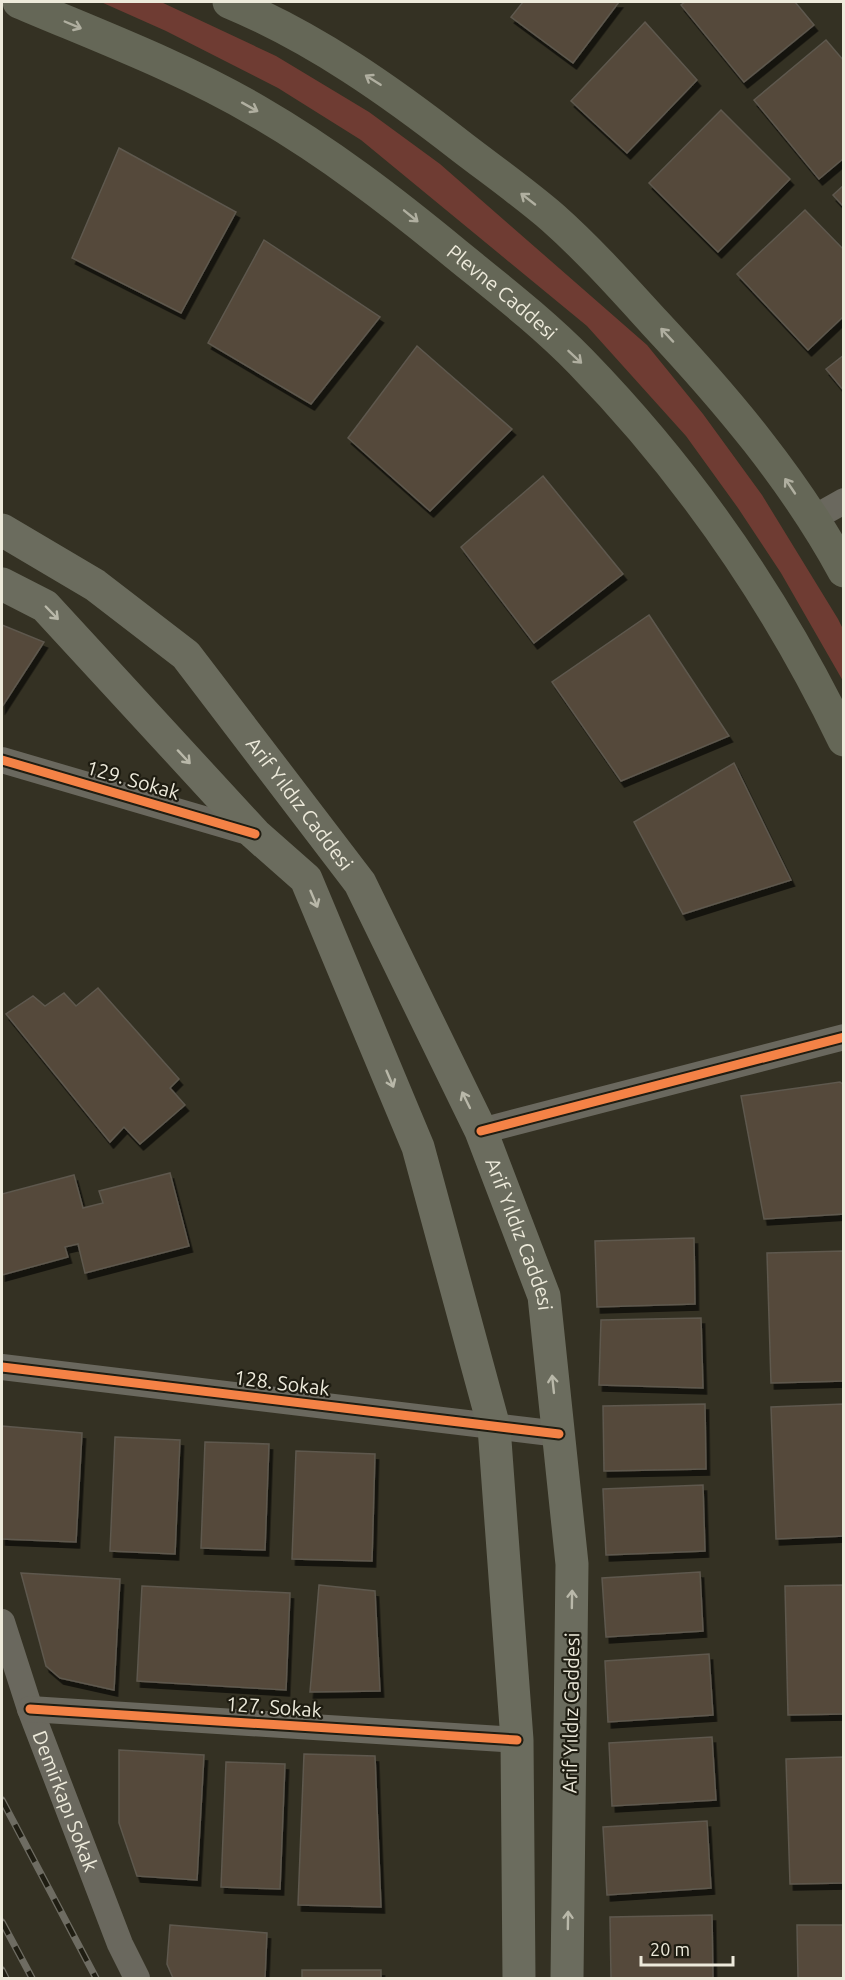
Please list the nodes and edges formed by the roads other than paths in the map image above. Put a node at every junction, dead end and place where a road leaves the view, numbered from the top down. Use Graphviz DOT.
graph roads {
  1 [pos="19,2"];
  2 [pos="229,2"];
  3 [pos="843,501"];
  4 [pos="812,519"];
  5 [pos="2,530"];
  6 [pos="843,571"];
  7 [pos="2,584"];
  8 [pos="843,740"];
  9 [pos="2,760"];
  10 [pos="255,834"];
  11 [pos="843,1038"];
  12 [pos="481,1131"];
  13 [pos="2,1367"];
  14 [pos="494,1427"];
  15 [pos="558,1434"];
  16 [pos="2,1622"];
  17 [pos="30,1709"];
  18 [pos="517,1740"];
  19 [pos="137,1978"];
  20 [pos="519,1978"];
  21 [pos="567,1978"];
  1 -- 8 [label="main road, Plevne Caddesi, one-way"];
  4 -- 2 [label="main road, one-way"];
  3 -- 4 [label="street"];
  4 -- 6 [label="main road"];
  12 -- 5 [label="main road, Arif Yıldız Caddesi, one-way"];
  7 -- 10 [label="main road, Arif Yıldız Caddesi, one-way"];
  9 -- 10 [label="street, 129. Sokak"];
  10 -- 14 [label="main road, Arif Yıldız Caddesi, one-way"];
  11 -- 12 [label="street"];
  15 -- 12 [label="main road, Arif Yıldız Caddesi, one-way"];
  13 -- 14 [label="street, 128. Sokak"];
  14 -- 15 [label="street, 128. Sokak"];
  14 -- 18 [label="main road, Arif Yıldız Caddesi"];
  21 -- 15 [label="main road, Arif Yıldız Caddesi, one-way"];
  16 -- 17 [label="street, Demirkapı Sokak"];
  17 -- 18 [label="street, 127. Sokak"];
  17 -- 19 [label="street, Demirkapı Sokak"];
  18 -- 20 [label="main road, Arif Yıldız Caddesi"];
}
